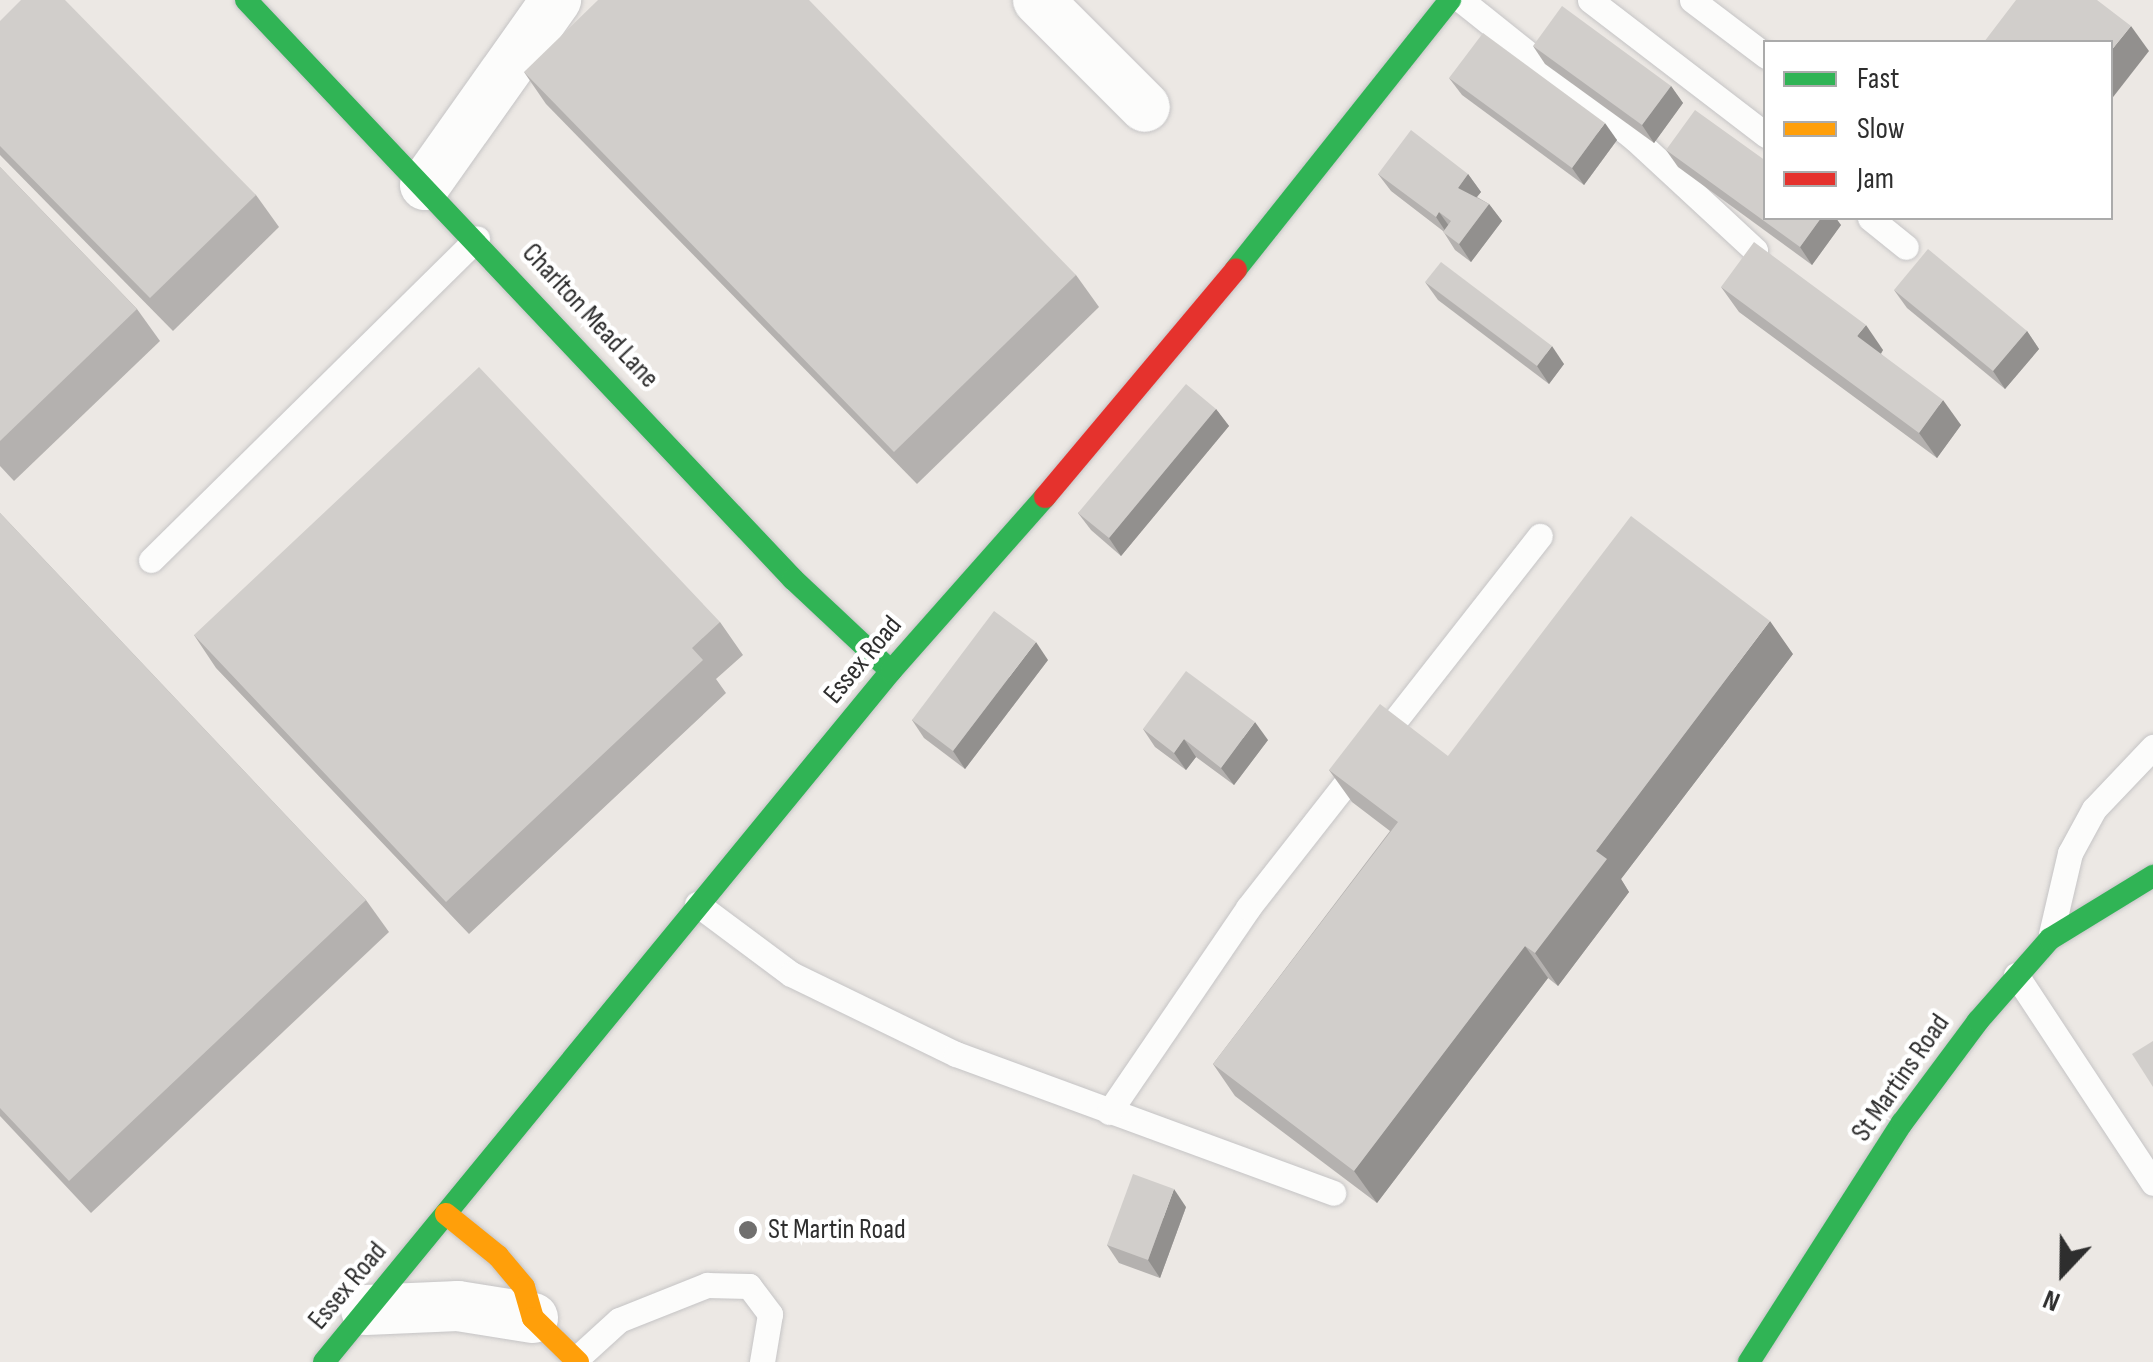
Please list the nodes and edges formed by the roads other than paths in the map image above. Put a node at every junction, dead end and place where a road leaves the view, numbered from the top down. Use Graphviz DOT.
graph roads {
  1 [pos="246,0"];
  2 [pos="556,0"];
  3 [pos="1038,0"];
  4 [pos="1450,0"];
  5 [pos="1461,0"];
  6 [pos="1590,0"];
  7 [pos="1692,0"];
  8 [pos="1763,54"];
  9 [pos="1145,108"];
  10 [pos="1763,133"];
  11 [pos="425,185"];
  12 [pos="1872,220"];
  13 [pos="477,239"];
  14 [pos="1906,247"];
  15 [pos="1754,250"];
  16 [pos="1540,536"];
  17 [pos="152,560"];
  18 [pos="891,672"];
  19 [pos="2153,747"];
  20 [pos="2153,876"];
  21 [pos="698,904"];
  22 [pos="2050,939"];
  23 [pos="2016,975"];
  24 [pos="1108,1112"];
  25 [pos="2153,1183"];
  26 [pos="1333,1193"];
  27 [pos="446,1214"];
  28 [pos="366,1310"];
  29 [pos="533,1318"];
  30 [pos="576,1361"];
  31 [pos="324,1362"];
  32 [pos="762,1362"];
  33 [pos="1749,1362"];
  1 -- 11 [label="street, Charlton Mead Lane"];
  2 -- 11 [label="street"];
  3 -- 9 [label="street"];
  4 -- 18 [label="street, Essex Road"];
  5 -- 15 [label="lane"];
  6 -- 10 [label="lane"];
  7 -- 8 [label="lane"];
  11 -- 13 [label="street, Charlton Mead Lane"];
  12 -- 14 [label="lane"];
  13 -- 17 [label="lane"];
  13 -- 18 [label="street, Charlton Mead Lane"];
  16 -- 24 [label="lane"];
  18 -- 21 [label="street, Essex Road"];
  19 -- 22 [label="lane"];
  20 -- 22 [label="street, St Martins Road"];
  21 -- 24 [label="lane"];
  21 -- 27 [label="street, Essex Road"];
  22 -- 23 [label="street, St Martins Road"];
  23 -- 25 [label="lane"];
  23 -- 33 [label="street, St Martins Road"];
  24 -- 26 [label="lane"];
  27 -- 28 [label="street, Essex Road"];
  27 -- 29 [label="street"];
  28 -- 29 [label="street"];
  28 -- 31 [label="street, Essex Road"];
  29 -- 30 [label="street"];
  30 -- 32 [label="lane"];
}
